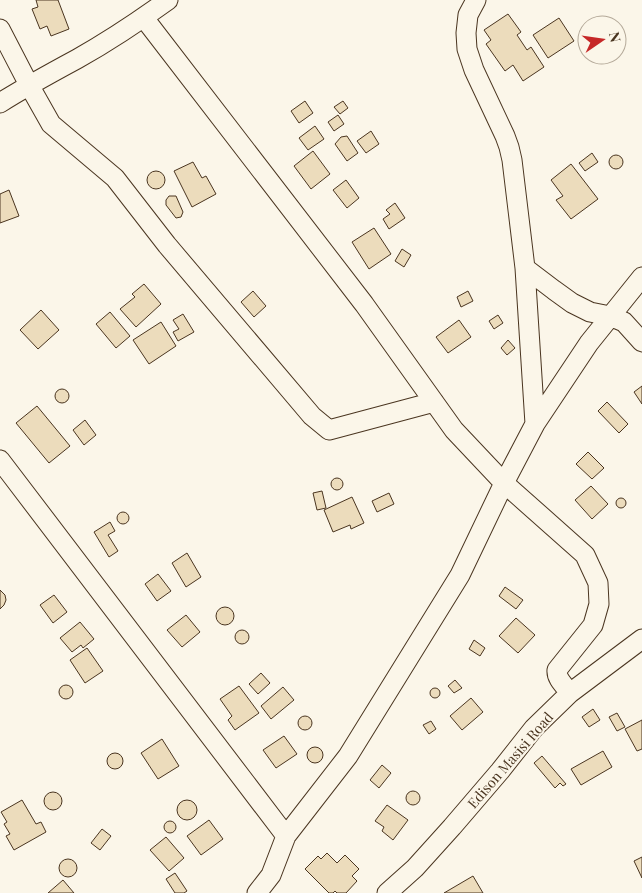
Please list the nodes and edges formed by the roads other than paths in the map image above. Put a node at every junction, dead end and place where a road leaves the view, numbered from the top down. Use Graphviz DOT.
graph roads {
  1 [pos="168,0"];
  2 [pos="476,0"];
  3 [pos="144,18"];
  4 [pos="0,29"];
  5 [pos="28,85"];
  6 [pos="0,102"];
  7 [pos="525,268"];
  8 [pos="642,277"];
  9 [pos="610,316"];
  10 [pos="642,342"];
  11 [pos="434,402"];
  12 [pos="536,424"];
  13 [pos="0,460"];
  14 [pos="504,483"];
  15 [pos="642,639"];
  16 [pos="570,693"];
  17 [pos="286,836"];
  18 [pos="257,893"];
  19 [pos="388,893"];
  1 -- 3 [label="street"];
  2 -- 7 [label="street"];
  3 -- 5 [label="street"];
  3 -- 11 [label="street"];
  4 -- 5 [label="street"];
  5 -- 6 [label="street"];
  5 -- 11 [label="street"];
  7 -- 9 [label="street"];
  7 -- 12 [label="street"];
  8 -- 9 [label="street"];
  9 -- 10 [label="street"];
  9 -- 12 [label="street"];
  11 -- 14 [label="street"];
  12 -- 14 [label="street"];
  13 -- 17 [label="street"];
  14 -- 16 [label="street"];
  14 -- 17 [label="street"];
  15 -- 16 [label="street, Edison Masisi Road"];
  16 -- 19 [label="street, Edison Masisi Road"];
  17 -- 18 [label="street"];
}
